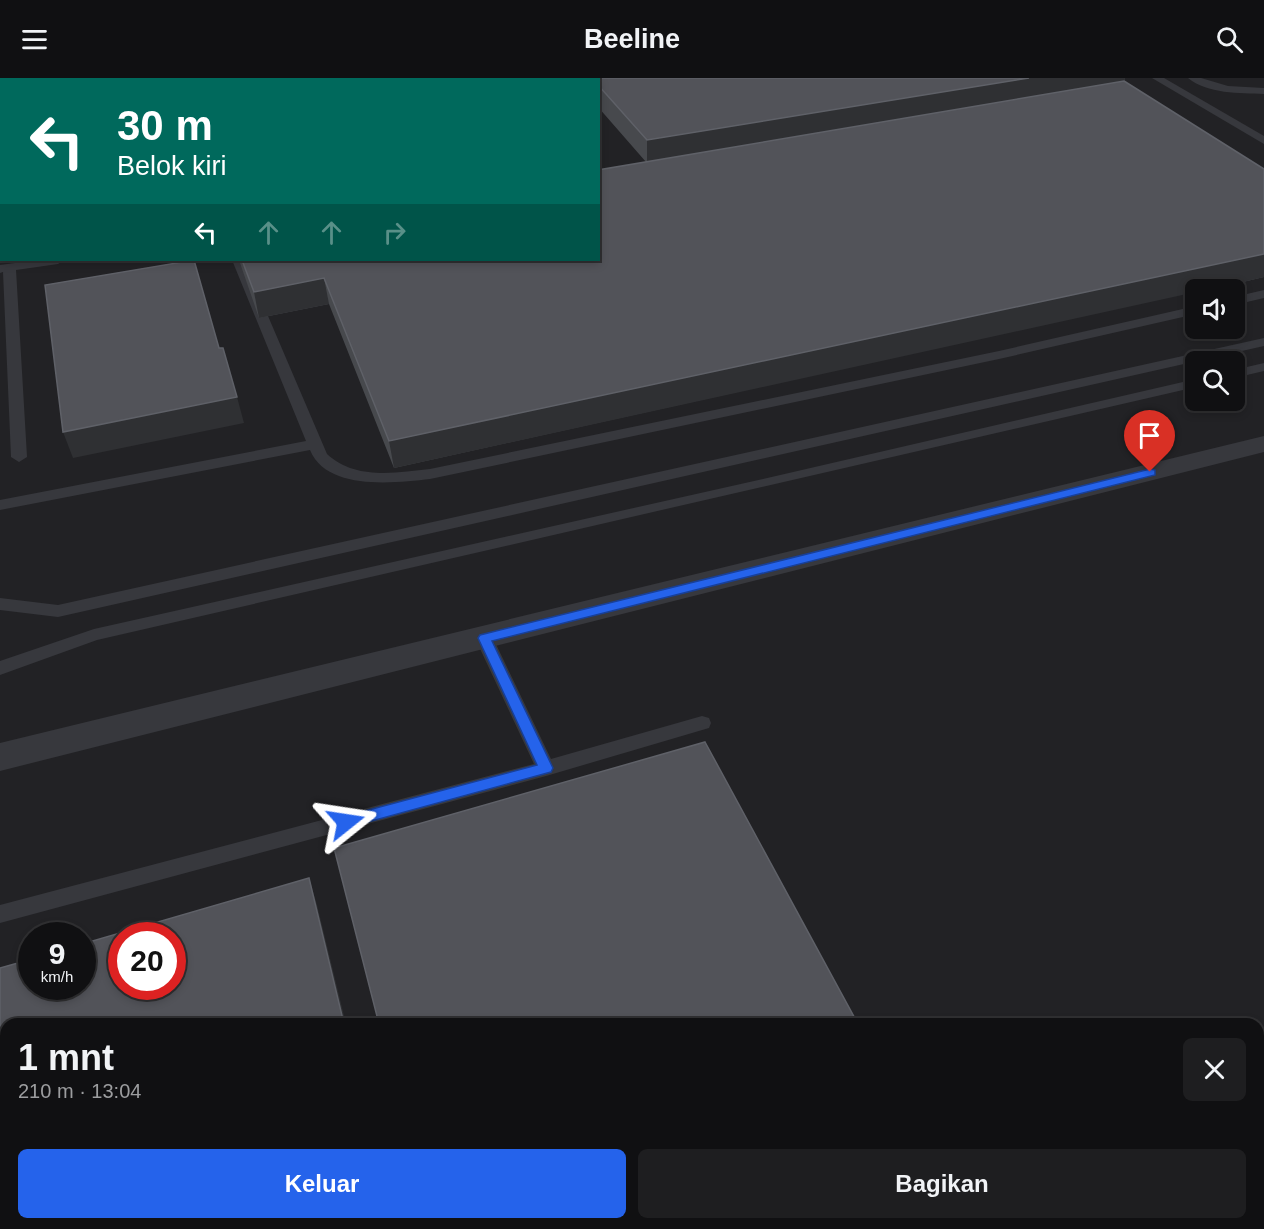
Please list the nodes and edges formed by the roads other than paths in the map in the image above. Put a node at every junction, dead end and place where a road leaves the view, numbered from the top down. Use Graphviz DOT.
graph roads {
  1 [pos="1157,78"];
  2 [pos="1193,78"];
  3 [pos="1263,96"];
  4 [pos="1264,141"];
  5 [pos="51,261"];
  6 [pos="237,261"];
  7 [pos="4,268"];
  8 [pos="1264,294"];
  9 [pos="1245,298"];
  10 [pos="1185,313"];
  11 [pos="1264,342"];
  12 [pos="1264,367"];
  13 [pos="1245,371"];
  14 [pos="1185,386"];
  15 [pos="315,444"];
  16 [pos="1264,444"];
  17 [pos="19,457"];
  18 [pos="0,505"];
  19 [pos="0,604"];
  20 [pos="484,638"];
  21 [pos="0,668"];
  22 [pos="702,723"];
  23 [pos="0,757"];
  24 [pos="546,768"];
  25 [pos="0,914"];
  1 -- 4 [label="lane"];
  2 -- 3 [label="lane"];
  5 -- 7 [label="lane"];
  6 -- 15 [label="lane"];
  7 -- 17 [label="lane"];
  8 -- 9 [label="lane"];
  10 -- 15 [label="lane"];
  11 -- 19 [label="lane"];
  12 -- 13 [label="lane"];
  14 -- 21 [label="lane"];
  15 -- 18 [label="lane"];
  16 -- 20 [label="street"];
  20 -- 23 [label="street"];
  20 -- 24 [label="lane"];
  22 -- 24 [label="lane"];
  24 -- 25 [label="lane"];
}
